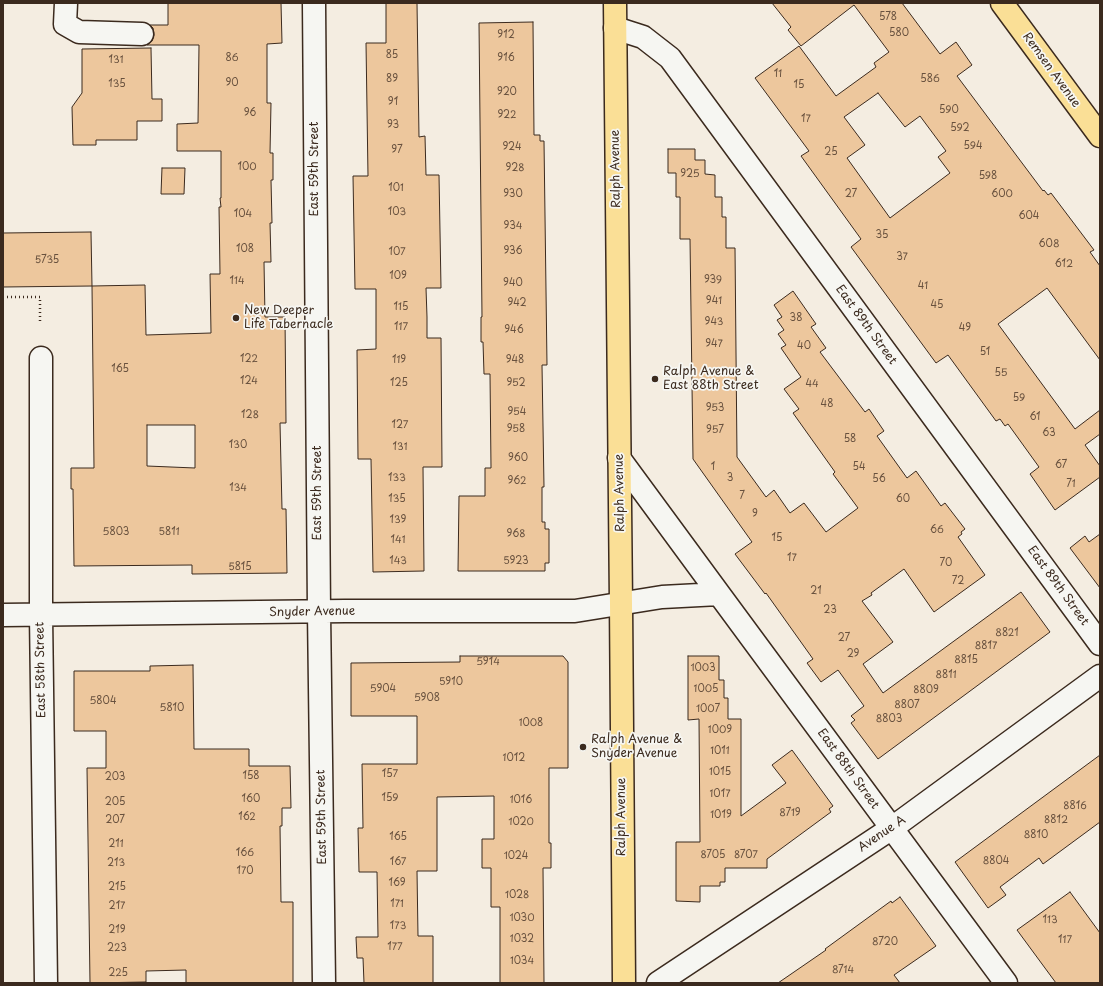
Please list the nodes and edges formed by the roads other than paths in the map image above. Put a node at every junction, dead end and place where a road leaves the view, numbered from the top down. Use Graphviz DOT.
graph roads {
  1 [pos="66,3"];
  2 [pos="314,3"];
  3 [pos="615,3"];
  4 [pos="1002,3"];
  5 [pos="615,28"];
  6 [pos="142,34"];
  7 [pos="1100,136"];
  8 [pos="41,358"];
  9 [pos="619,458"];
  10 [pos="719,594"];
  11 [pos="622,604"];
  12 [pos="319,612"];
  13 [pos="40,615"];
  14 [pos="3,616"];
  15 [pos="1100,644"];
  16 [pos="1100,676"];
  17 [pos="892,828"];
  18 [pos="46,983"];
  19 [pos="324,983"];
  20 [pos="624,983"];
  21 [pos="658,983"];
  22 [pos="1006,983"];
  1 -- 6 [label="street"];
  2 -- 12 [label="street, East 59th Street"];
  3 -- 5 [label="main road, Ralph Avenue"];
  4 -- 7 [label="main road, Remsen Avenue"];
  5 -- 9 [label="main road, Ralph Avenue"];
  5 -- 15 [label="street, East 89th Street"];
  8 -- 13 [label="street, East 58th Street"];
  9 -- 10 [label="street, East 88th Street"];
  9 -- 11 [label="main road, Ralph Avenue"];
  10 -- 11 [label="street"];
  10 -- 17 [label="street, East 88th Street"];
  11 -- 12 [label="street, Snyder Avenue"];
  11 -- 20 [label="main road, Ralph Avenue"];
  12 -- 13 [label="street, Snyder Avenue"];
  12 -- 19 [label="street, East 59th Street"];
  13 -- 14 [label="street, Snyder Avenue"];
  13 -- 18 [label="street, East 58th Street"];
  16 -- 17 [label="street, Avenue A"];
  17 -- 21 [label="street, Avenue A"];
  17 -- 22 [label="street, East 88th Street"];
}
